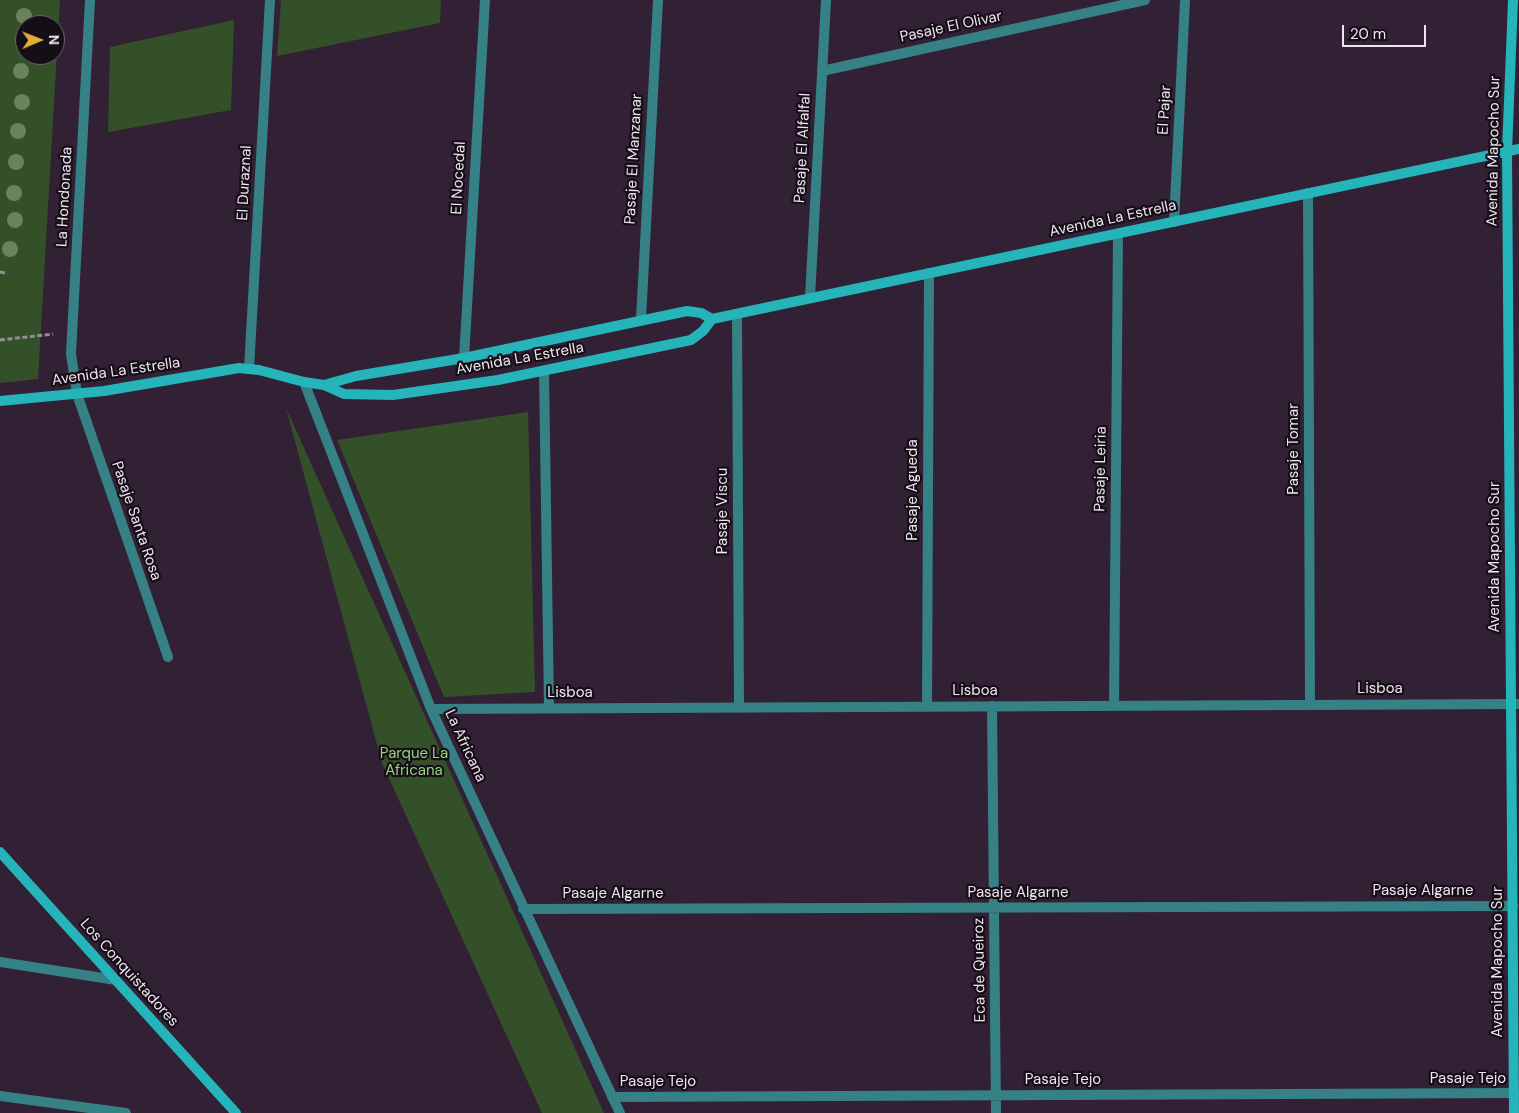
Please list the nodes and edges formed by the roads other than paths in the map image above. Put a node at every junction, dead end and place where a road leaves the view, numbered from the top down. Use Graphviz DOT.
graph roads {
  1 [pos="90,0"];
  2 [pos="270,0"];
  3 [pos="485,0"];
  4 [pos="658,0"];
  5 [pos="826,0"];
  6 [pos="1145,0"];
  7 [pos="1185,0"];
  8 [pos="1513,0"];
  9 [pos="822,71"];
  10 [pos="1519,149"];
  11 [pos="1507,152"];
  12 [pos="1308,193"];
  13 [pos="1174,222"];
  14 [pos="1118,234"];
  15 [pos="929,273"];
  16 [pos="810,298"];
  17 [pos="738,314"];
  18 [pos="641,319"];
  19 [pos="712,319"];
  20 [pos="464,358"];
  21 [pos="249,369"];
  22 [pos="544,371"];
  23 [pos="304,382"];
  24 [pos="324,385"];
  25 [pos="76,394"];
  26 [pos="0,401"];
  27 [pos="168,657"];
  28 [pos="1310,704"];
  29 [pos="1515,704"];
  30 [pos="927,706"];
  31 [pos="992,706"];
  32 [pos="1114,706"];
  33 [pos="739,707"];
  34 [pos="549,708"];
  35 [pos="431,709"];
  36 [pos="0,852"];
  37 [pos="1513,906"];
  38 [pos="994,908"];
  39 [pos="523,909"];
  40 [pos="0,962"];
  41 [pos="116,980"];
  42 [pos="1514,1093"];
  43 [pos="996,1095"];
  44 [pos="0,1096"];
  45 [pos="612,1097"];
  46 [pos="126,1113"];
  47 [pos="236,1113"];
  48 [pos="620,1113"];
  49 [pos="996,1113"];
  50 [pos="1514,1113"];
  1 -- 25 [label="street, La Hondonada"];
  2 -- 21 [label="street, El Duraznal"];
  3 -- 20 [label="street, El Nocedal"];
  4 -- 18 [label="street, Pasaje El Manzanar"];
  5 -- 9 [label="street, Pasaje El Alfalfal"];
  6 -- 9 [label="street, Pasaje El Olivar"];
  7 -- 13 [label="street, El Pajar"];
  8 -- 11 [label="main road, Avenida Mapocho Sur"];
  9 -- 16 [label="street, Pasaje El Alfalfal"];
  10 -- 11 [label="main road, Avenida La Estrella"];
  11 -- 12 [label="main road, Avenida La Estrella"];
  11 -- 29 [label="main road, Avenida Mapocho Sur"];
  12 -- 13 [label="main road, Avenida La Estrella"];
  12 -- 28 [label="street, Pasaje Tomar"];
  13 -- 14 [label="main road, Avenida La Estrella"];
  14 -- 15 [label="main road, Avenida La Estrella"];
  14 -- 32 [label="street, Pasaje Leiria"];
  15 -- 16 [label="main road, Avenida La Estrella"];
  15 -- 30 [label="street, Pasaje Agueda"];
  16 -- 17 [label="main road, Avenida La Estrella"];
  17 -- 19 [label="main road, Avenida La Estrella"];
  17 -- 33 [label="street, Pasaje Viscu"];
  18 -- 19 [label="main road, Avenida La Estrella"];
  18 -- 20 [label="main road, Avenida La Estrella"];
  19 -- 22 [label="main road, Avenida La Estrella"];
  20 -- 24 [label="main road, Avenida La Estrella"];
  21 -- 23 [label="main road, Avenida La Estrella"];
  21 -- 25 [label="main road, Avenida La Estrella"];
  22 -- 24 [label="main road, Avenida La Estrella"];
  22 -- 34 [label="street"];
  23 -- 24 [label="main road, Avenida La Estrella"];
  23 -- 35 [label="street, La Africana"];
  25 -- 26 [label="main road, Avenida La Estrella"];
  25 -- 27 [label="street, Pasaje Santa Rosa"];
  28 -- 29 [label="street, Lisboa"];
  28 -- 32 [label="street, Lisboa"];
  29 -- 37 [label="main road, Avenida Mapocho Sur"];
  30 -- 31 [label="street, Lisboa"];
  30 -- 33 [label="street, Lisboa"];
  31 -- 32 [label="street, Lisboa"];
  31 -- 38 [label="street, Eca de Queiroz"];
  33 -- 34 [label="street, Lisboa"];
  34 -- 35 [label="street, Lisboa"];
  35 -- 39 [label="street, La Africana"];
  36 -- 41 [label="main road, Los Conquistadores"];
  37 -- 38 [label="street, Pasaje Algarne"];
  37 -- 42 [label="main road, Avenida Mapocho Sur"];
  38 -- 39 [label="street, Pasaje Algarne"];
  38 -- 43 [label="street, Eca de Queiroz"];
  39 -- 45 [label="street, La Africana"];
  40 -- 41 [label="street"];
  41 -- 47 [label="main road, Los Conquistadores"];
  42 -- 43 [label="street, Pasaje Tejo"];
  42 -- 50 [label="main road, Avenida Mapocho Sur"];
  43 -- 45 [label="street, Pasaje Tejo"];
  43 -- 49 [label="street, Eca de Queiroz"];
  44 -- 46 [label="street"];
  45 -- 48 [label="street, La Africana"];
}
